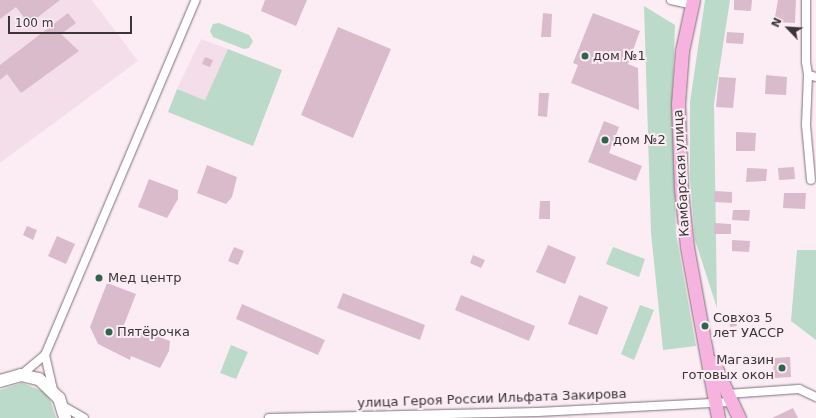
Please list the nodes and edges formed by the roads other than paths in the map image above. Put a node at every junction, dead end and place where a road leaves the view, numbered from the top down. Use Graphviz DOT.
graph roads {
  1 [pos="196,0"];
  2 [pos="671,0"];
  3 [pos="806,0"];
  4 [pos="692,2"];
  5 [pos="812,76"];
  6 [pos="811,180"];
  7 [pos="706,346"];
  8 [pos="45,355"];
  9 [pos="21,375"];
  10 [pos="3,377"];
  11 [pos="54,390"];
  12 [pos="816,397"];
  13 [pos="729,398"];
  14 [pos="714,403"];
  15 [pos="64,412"];
  16 [pos="84,418"];
  17 [pos="269,418"];
  18 [pos="718,418"];
  19 [pos="739,418"];
  1 -- 8 [label="street"];
  2 -- 4 [label="street"];
  3 -- 5 [label="street"];
  4 -- 7 [label="main road, Камбарская улица"];
  5 -- 6 [label="street"];
  7 -- 13 [label="main road, Камбарская улица"];
  7 -- 14 [label="main road, Камбарская улица"];
  8 -- 9 [label="street"];
  8 -- 11 [label="street"];
  9 -- 10 [label="main road"];
  9 -- 11 [label="main road"];
  11 -- 15 [label="main road"];
  12 -- 13 [label="street, улица Героя России Ильфата Закирова"];
  13 -- 14 [label="street, улица Героя России Ильфата Закирова"];
  13 -- 19 [label="main road, Камбарская улица"];
  14 -- 17 [label="street, улица Героя России Ильфата Закирова"];
  14 -- 18 [label="main road, Камбарская улица"];
  15 -- 16 [label="street"];
}
